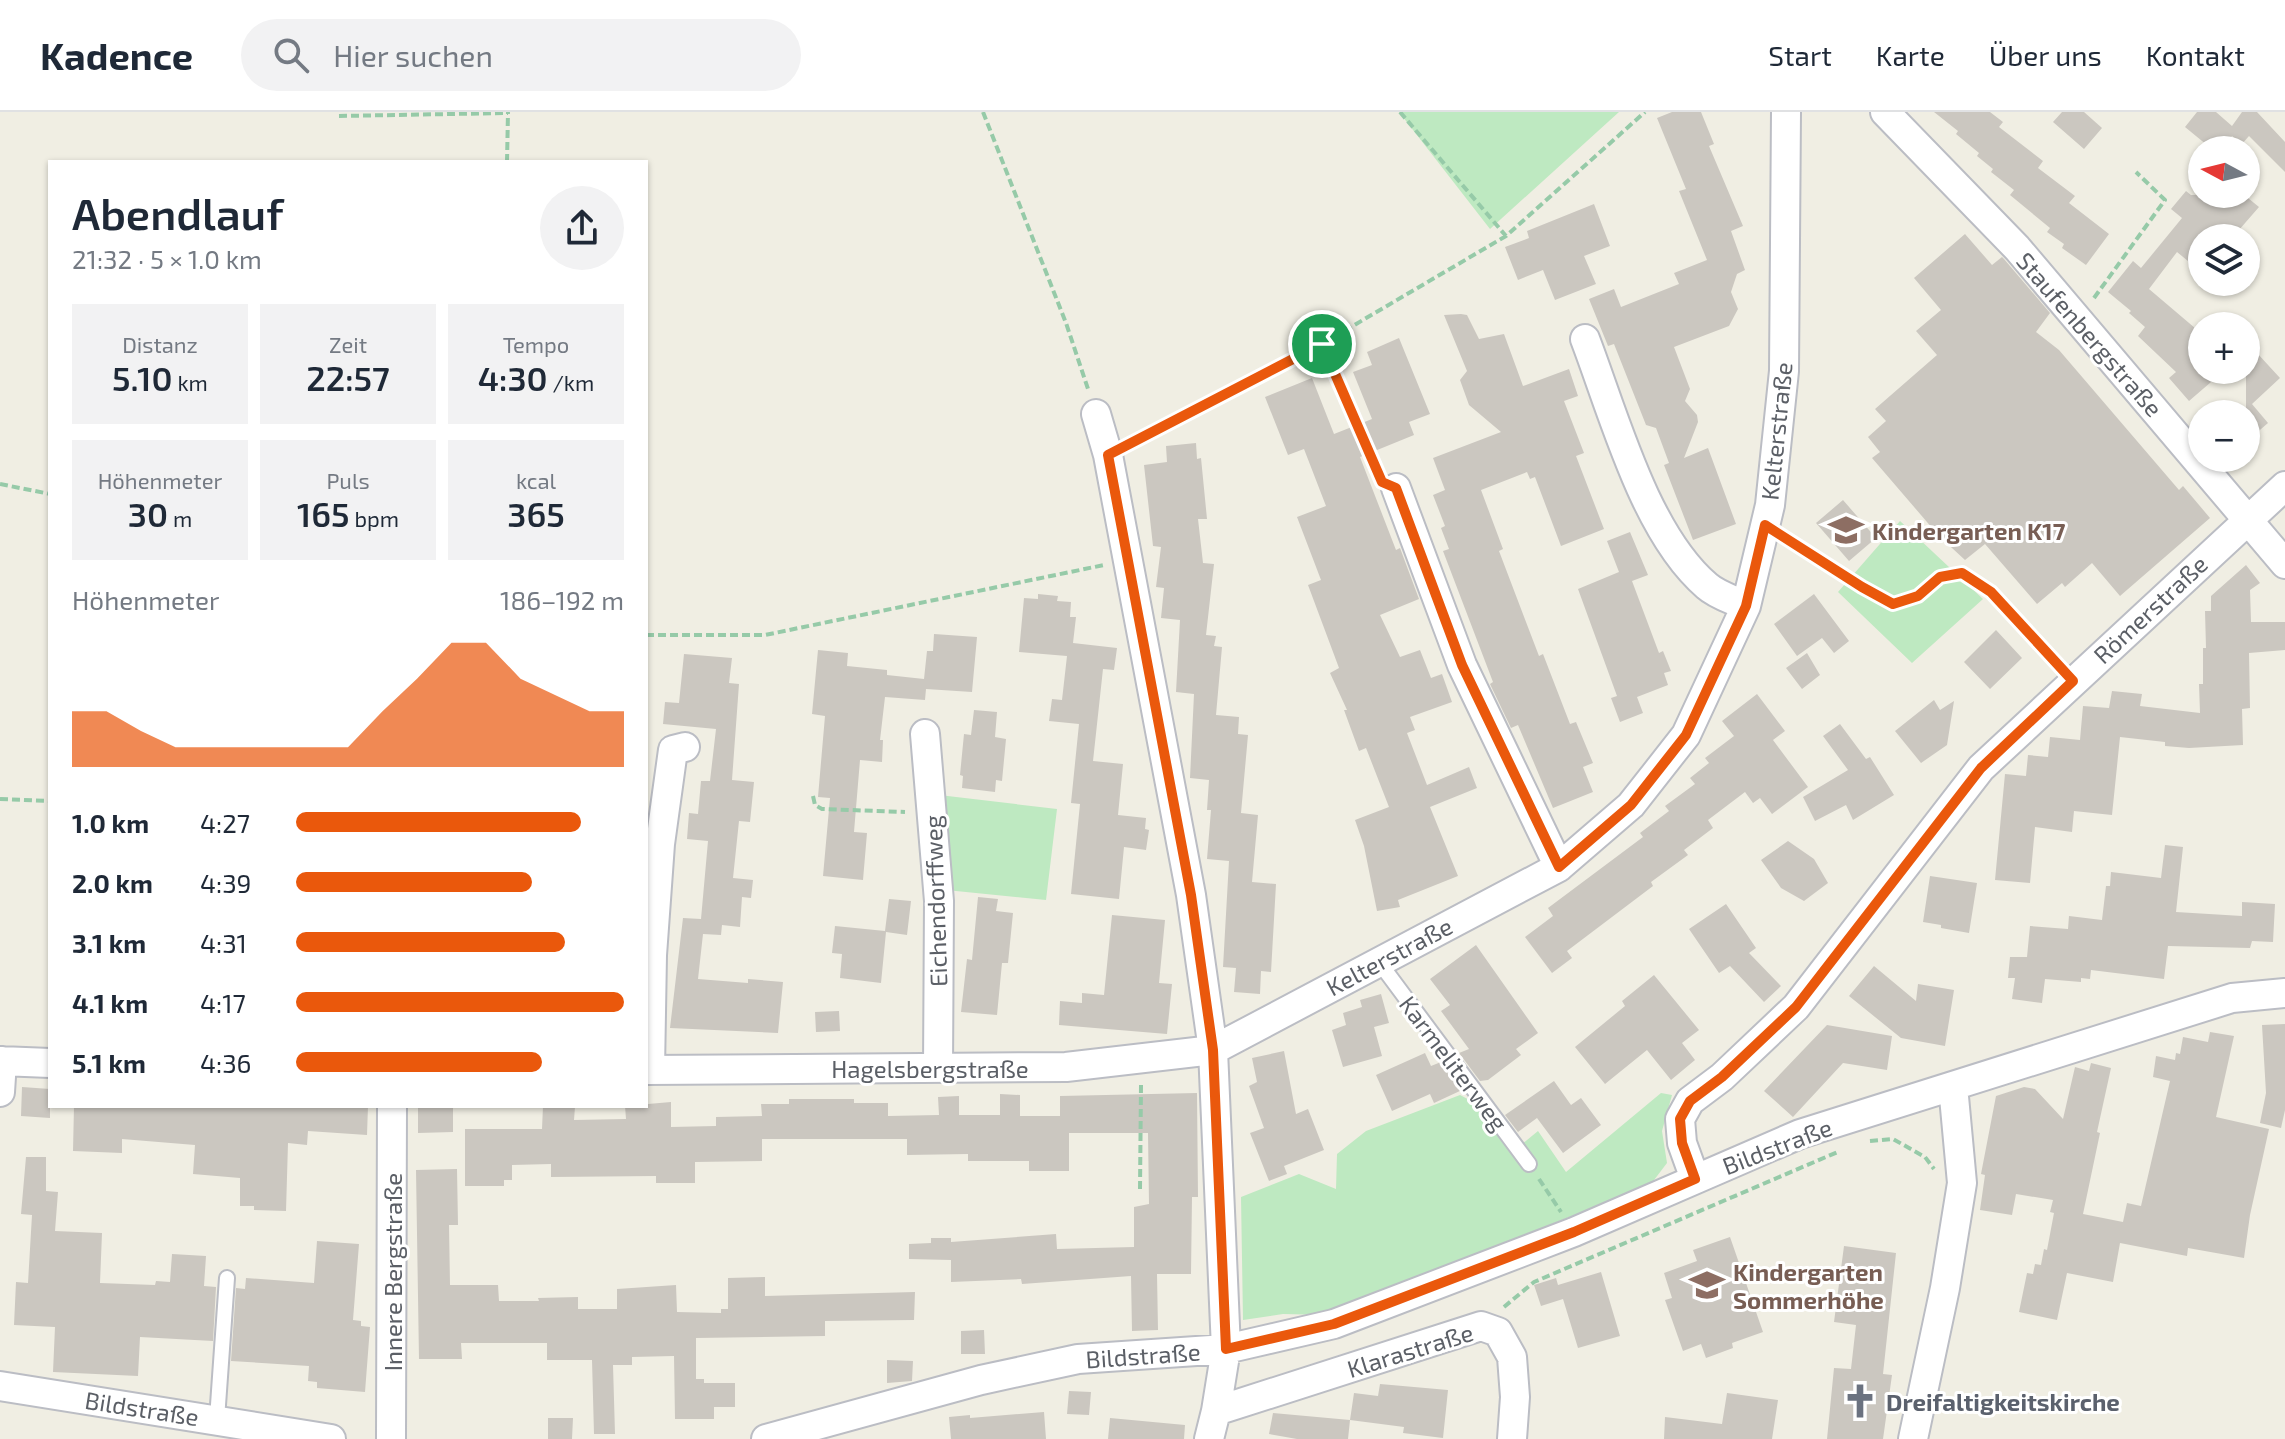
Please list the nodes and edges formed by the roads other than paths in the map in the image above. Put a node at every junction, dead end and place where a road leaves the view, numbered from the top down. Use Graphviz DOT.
graph roads {
  1 [pos="1786,112"];
  2 [pos="1885,112"];
  3 [pos="1585,339"];
  4 [pos="1096,414"];
  5 [pos="2285,486"];
  6 [pos="1396,488"];
  7 [pos="2249,519"];
  8 [pos="2285,564"];
  9 [pos="1746,606"];
  10 [pos="925,734"];
  11 [pos="685,747"];
  12 [pos="1559,867"];
  13 [pos="1379,962"];
  14 [pos="2285,993"];
  15 [pos="1213,1050"];
  16 [pos="1,1061"];
  17 [pos="48,1063"];
  18 [pos="938,1068"];
  19 [pos="648,1070"];
  20 [pos="1953,1086"];
  21 [pos="0,1092"];
  22 [pos="392,1108"];
  23 [pos="1529,1164"];
  24 [pos="1695,1179"];
  25 [pos="227,1278"];
  26 [pos="1226,1349"];
  27 [pos="0,1386"];
  28 [pos="1216,1411"];
  29 [pos="217,1419"];
  30 [pos="802,1434"];
  31 [pos="331,1439"];
  32 [pos="391,1439"];
  33 [pos="766,1439"];
  34 [pos="1209,1439"];
  35 [pos="1512,1439"];
  36 [pos="1913,1439"];
  1 -- 9 [label="street, Kelterstraße"];
  2 -- 7 [label="street, Staufenbergstraße"];
  3 -- 9 [label="street"];
  4 -- 15 [label="street"];
  5 -- 7 [label="street, Römerstraße"];
  6 -- 12 [label="street"];
  7 -- 8 [label="street, Staufenbergstraße"];
  7 -- 24 [label="street, Römerstraße"];
  9 -- 12 [label="street, Kelterstraße"];
  10 -- 18 [label="street, Eichendorffweg"];
  11 -- 19 [label="street"];
  12 -- 13 [label="street, Kelterstraße"];
  13 -- 15 [label="street, Kelterstraße"];
  13 -- 23 [label="lane, Karmeliterweg"];
  14 -- 20 [label="street, Bildstraße"];
  15 -- 18 [label="street, Hagelsbergstraße"];
  15 -- 26 [label="street"];
  16 -- 17 [label="street"];
  16 -- 21 [label="street"];
  18 -- 19 [label="street, Hagelsbergstraße"];
  20 -- 24 [label="street, Bildstraße"];
  20 -- 36 [label="street"];
  22 -- 32 [label="street, Innere Bergstraße"];
  24 -- 26 [label="street, Bildstraße"];
  25 -- 29 [label="lane"];
  26 -- 28 [label="street"];
  26 -- 30 [label="street, Bildstraße"];
  27 -- 29 [label="street, Bildstraße"];
  28 -- 34 [label="street"];
  28 -- 35 [label="street, Klarastraße"];
  29 -- 31 [label="street, Bildstraße"];
  30 -- 33 [label="street, Bildstraße"];
}
